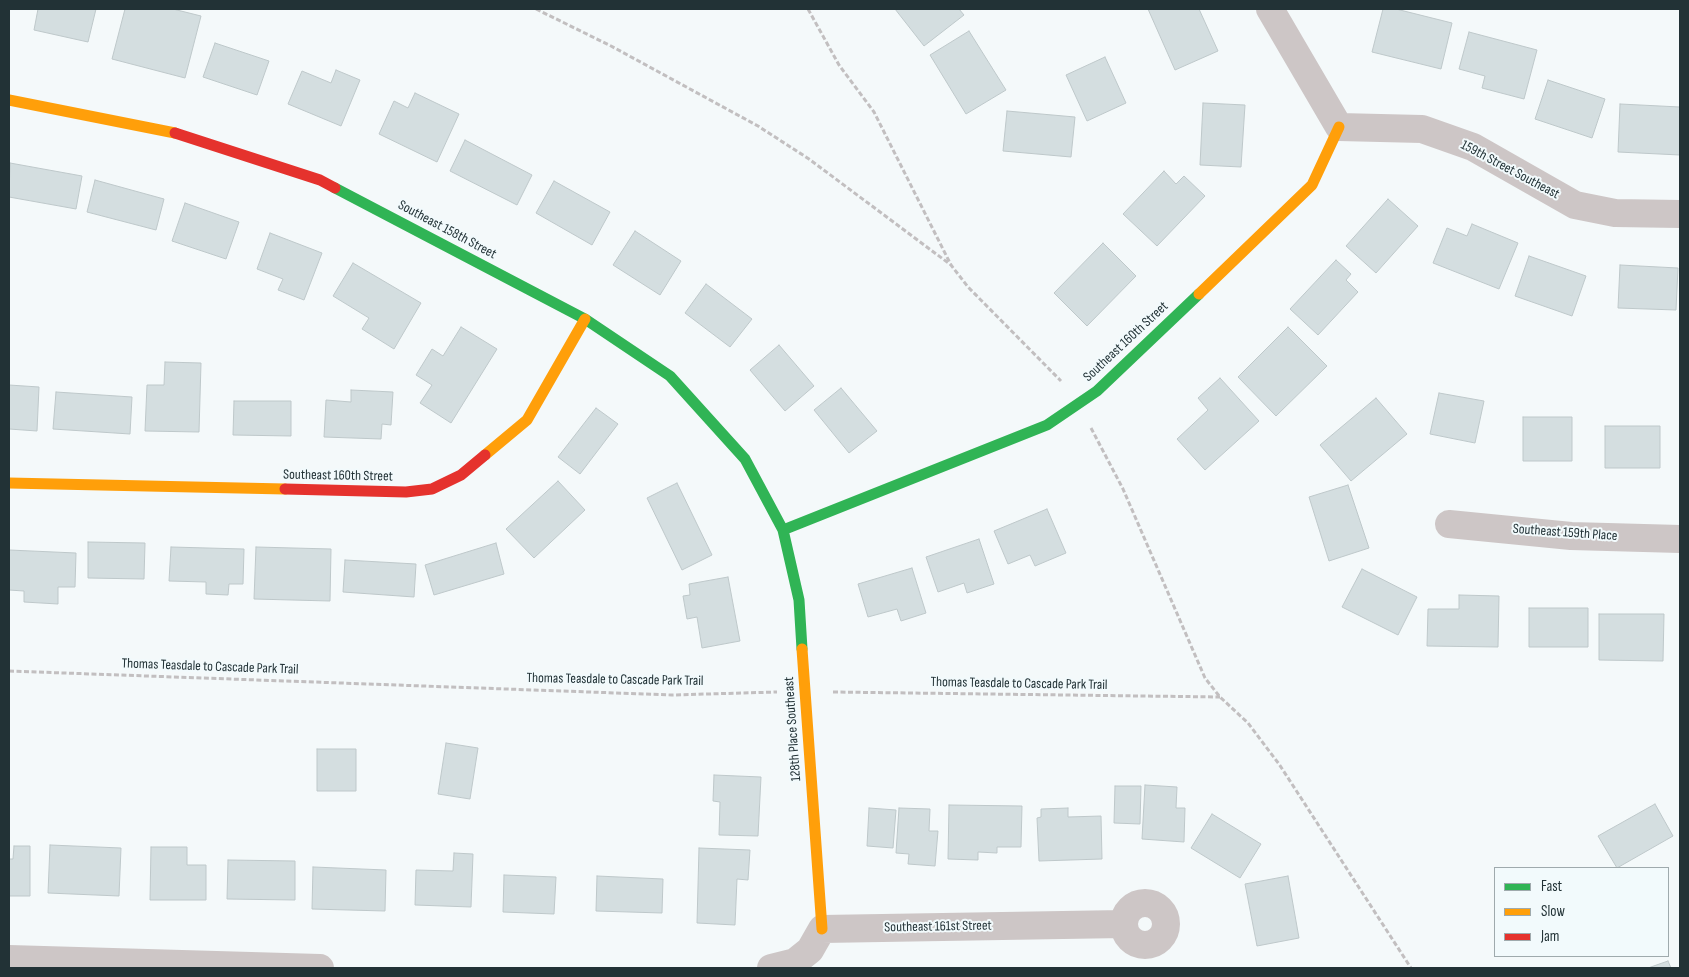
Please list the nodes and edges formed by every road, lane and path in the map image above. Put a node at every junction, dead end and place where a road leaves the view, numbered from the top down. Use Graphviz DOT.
graph roads {
  1 [pos="536,9"];
  2 [pos="808,9"];
  3 [pos="1270,9"];
  4 [pos="9,100"];
  5 [pos="1339,126"];
  6 [pos="1680,214"];
  7 [pos="951,265"];
  8 [pos="584,319"];
  9 [pos="1078,404"];
  10 [pos="9,483"];
  11 [pos="1449,524"];
  12 [pos="783,530"];
  13 [pos="1680,539"];
  14 [pos="9,671"];
  15 [pos="805,692"];
  16 [pos="1220,697"];
  17 [pos="1123,924"];
  18 [pos="822,929"];
  19 [pos="9,959"];
  20 [pos="320,968"];
  21 [pos="771,968"];
  22 [pos="1411,968"];
  1 -- 7 [label="path"];
  2 -- 7 [label="path"];
  3 -- 5 [label="street"];
  4 -- 8 [label="street, Southeast 158th Street"];
  5 -- 6 [label="street, 159th Street Southeast"];
  5 -- 9 [label="street, Southeast 160th Street"];
  7 -- 9 [label="path"];
  8 -- 10 [label="street, Southeast 160th Street"];
  8 -- 12 [label="street, Southeast 158th Street"];
  9 -- 12 [label="street, Southeast 160th Street"];
  9 -- 16 [label="path"];
  11 -- 13 [label="street, Southeast 159th Place"];
  12 -- 15 [label="street, 128th Place Southeast"];
  14 -- 15 [label="path, Thomas Teasdale to Cascade Park Trail"];
  15 -- 16 [label="path, Thomas Teasdale to Cascade Park Trail"];
  15 -- 18 [label="street, 128th Place Southeast"];
  16 -- 22 [label="path"];
  17 -- 18 [label="street, Southeast 161st Street"];
  18 -- 21 [label="street"];
  19 -- 20 [label="street"];
}
